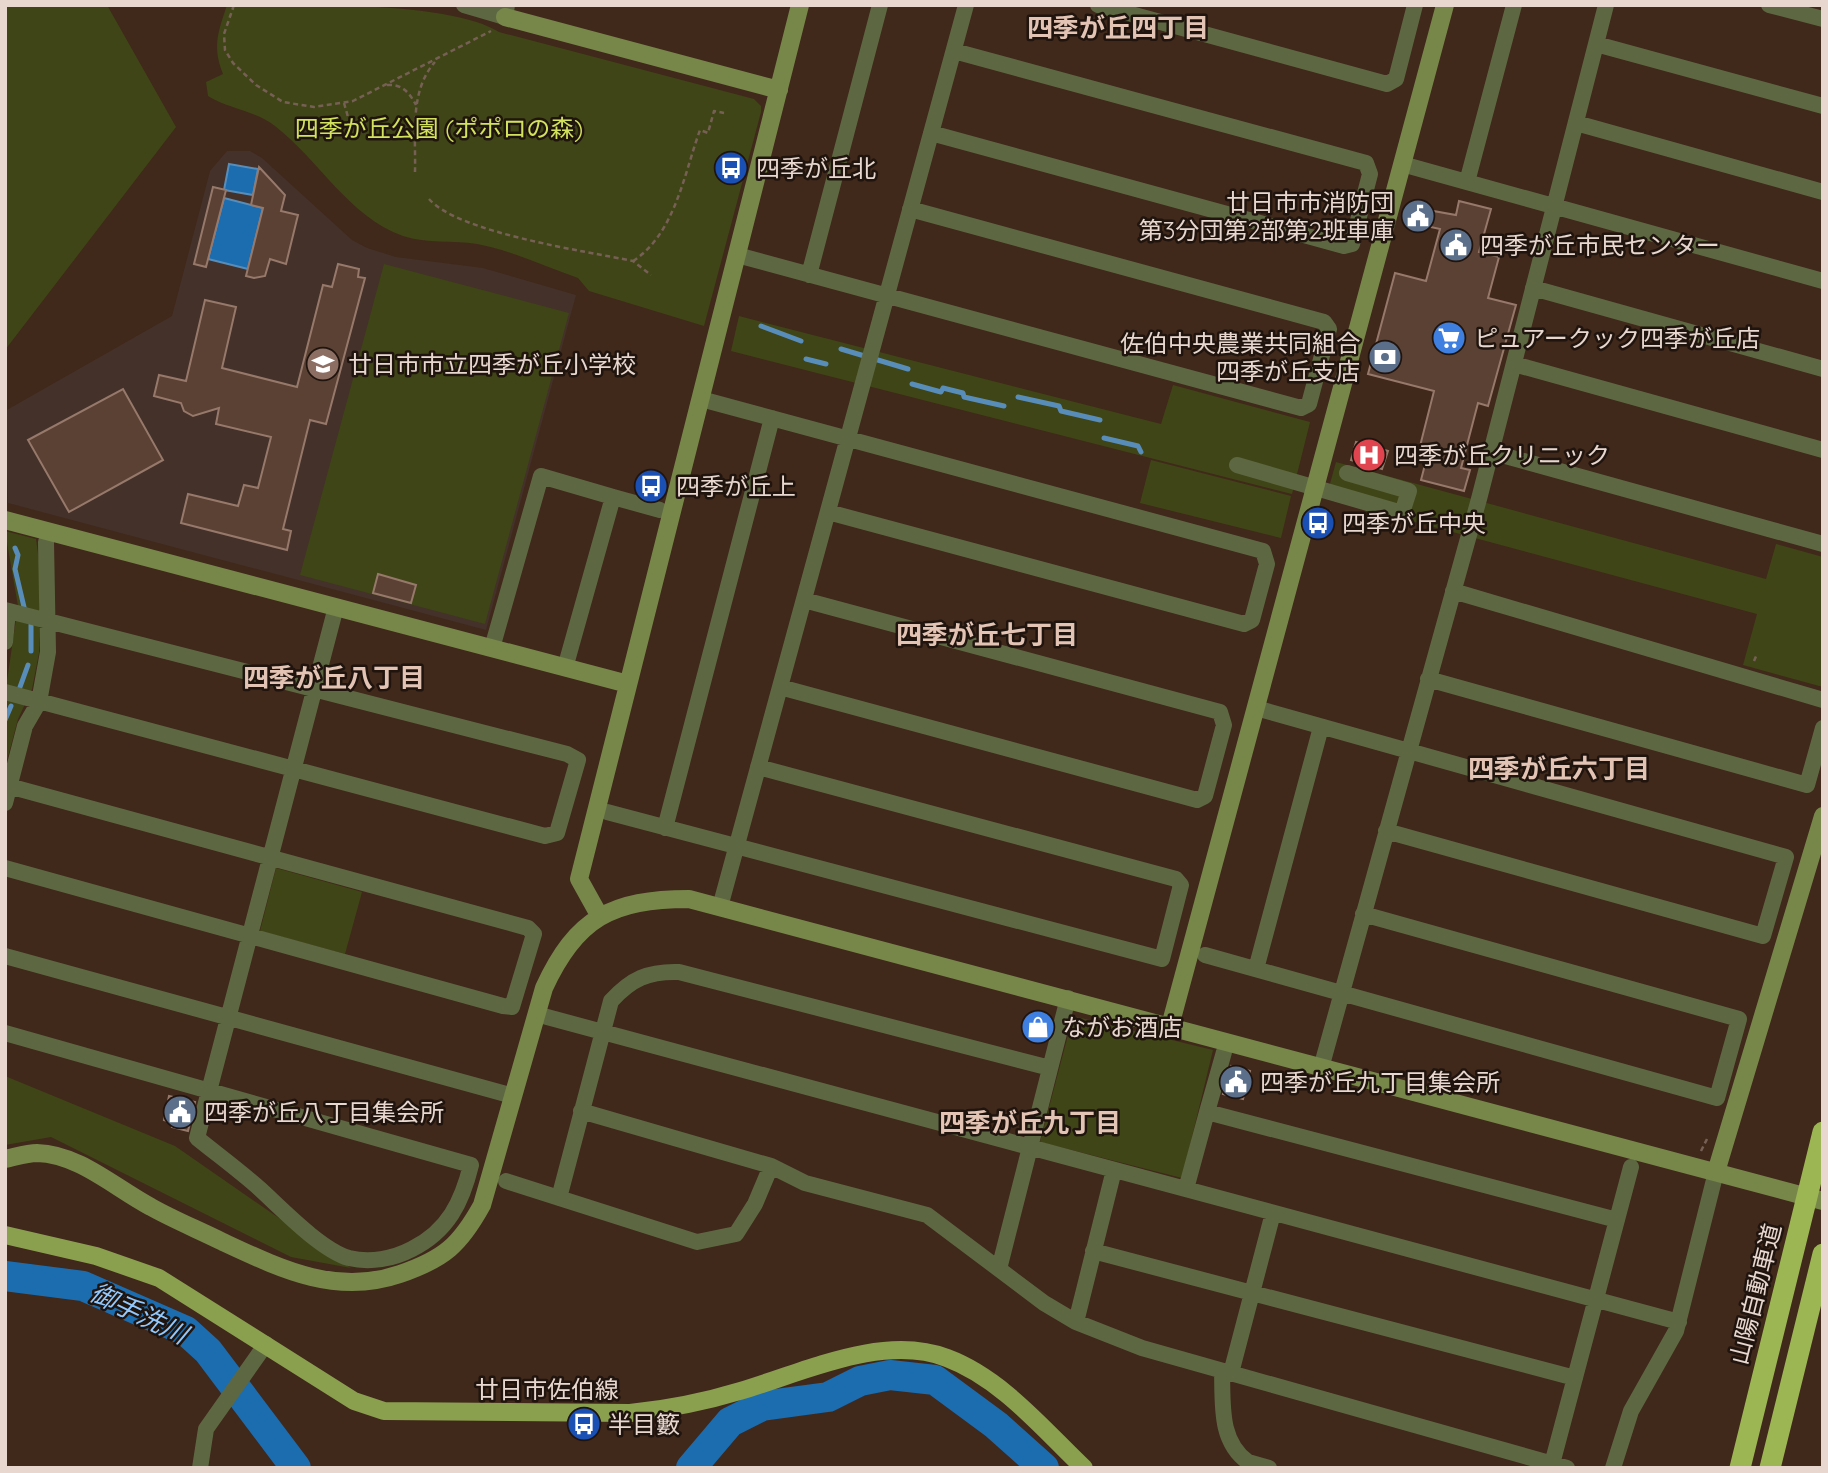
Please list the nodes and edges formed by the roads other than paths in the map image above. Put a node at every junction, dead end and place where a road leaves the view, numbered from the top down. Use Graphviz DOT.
graph roads {
  1 [pos="464,5"];
  2 [pos="800,5"];
  3 [pos="880,5"];
  4 [pos="966,5"];
  5 [pos="1098,5"];
  6 [pos="1415,5"];
  7 [pos="1445,5"];
  8 [pos="1514,5"];
  9 [pos="1606,5"];
  10 [pos="1769,5"];
  11 [pos="502,17"];
  12 [pos="1823,19"];
  13 [pos="1596,44"];
  14 [pos="954,51"];
  15 [pos="779,90"];
  16 [pos="1823,106"];
  17 [pos="1576,123"];
  18 [pos="931,133"];
  19 [pos="1402,164"];
  20 [pos="1467,182"];
  21 [pos="1823,192"];
  22 [pos="1554,206"];
  23 [pos="910,209"];
  24 [pos="737,255"];
  25 [pos="809,275"];
  26 [pos="1823,281"];
  27 [pos="1533,288"];
  28 [pos="887,296"];
  29 [pos="1514,364"];
  30 [pos="1823,369"];
  31 [pos="701,399"];
  32 [pos="772,418"];
  33 [pos="848,439"];
  34 [pos="1823,450"];
  35 [pos="1491,452"];
  36 [pos="1237,465"];
  37 [pos="1347,473"];
  38 [pos="613,497"];
  39 [pos="660,510"];
  40 [pos="828,512"];
  41 [pos="5,520"];
  42 [pos="46,542"];
  43 [pos="1823,544"];
  44 [pos="1452,592"];
  45 [pos="804,600"];
  46 [pos="336,607"];
  47 [pos="6,611"];
  48 [pos="49,620"];
  49 [pos="5,642"];
  50 [pos="492,648"];
  51 [pos="565,668"];
  52 [pos="1428,679"];
  53 [pos="628,684"];
  54 [pos="780,687"];
  55 [pos="315,689"];
  56 [pos="5,692"];
  57 [pos="1823,700"];
  58 [pos="38,702"];
  59 [pos="1256,708"];
  60 [pos="1321,727"];
  61 [pos="1823,728"];
  62 [pos="1408,751"];
  63 [pos="758,767"];
  64 [pos="294,769"];
  65 [pos="7,786"];
  66 [pos="5,803"];
  67 [pos="607,812"];
  68 [pos="1823,816"];
  69 [pos="665,828"];
  70 [pos="1386,831"];
  71 [pos="736,847"];
  72 [pos="271,857"];
  73 [pos="5,868"];
  74 [pos="720,907"];
  75 [pos="1363,914"];
  76 [pos="599,915"];
  77 [pos="250,936"];
  78 [pos="1205,955"];
  79 [pos="5,956"];
  80 [pos="1256,969"];
  81 [pos="1342,993"];
  82 [pos="1068,998"];
  83 [pos="536,1014"];
  84 [pos="229,1018"];
  85 [pos="1170,1026"];
  86 [pos="5,1032"];
  87 [pos="601,1032"];
  88 [pos="1224,1052"];
  89 [pos="1050,1068"];
  90 [pos="1321,1068"];
  91 [pos="209,1091"];
  92 [pos="513,1097"];
  93 [pos="581,1111"];
  94 [pos="1207,1112"];
  95 [pos="1823,1132"];
  96 [pos="1030,1147"];
  97 [pos="5,1158"];
  98 [pos="771,1166"];
  99 [pos="1631,1167"];
  100 [pos="1114,1170"];
  101 [pos="1716,1172"];
  102 [pos="506,1181"];
  103 [pos="1186,1189"];
  104 [pos="559,1198"];
  105 [pos="1823,1201"];
  106 [pos="1273,1213"];
  107 [pos="1617,1220"];
  108 [pos="5,1235"];
  109 [pos="1093,1251"];
  110 [pos="1823,1254"];
  111 [pos="999,1269"];
  112 [pos="1252,1293"];
  113 [pos="1596,1300"];
  114 [pos="1076,1322"];
  115 [pos="1679,1322"];
  116 [pos="266,1344"];
  117 [pos="1227,1372"];
  118 [pos="1575,1378"];
  119 [pos="1248,1465"];
  120 [pos="1560,1466"];
  121 [pos="200,1468"];
  122 [pos="1084,1468"];
  123 [pos="1269,1468"];
  124 [pos="1613,1468"];
  125 [pos="1740,1468"];
  126 [pos="1770,1468"];
  1 -- 11 [label="street"];
  2 -- 15 [label="street"];
  3 -- 25 [label="street"];
  4 -- 14 [label="street"];
  5 -- 6 [label="street"];
  7 -- 19 [label="street"];
  8 -- 20 [label="street"];
  9 -- 13 [label="street"];
  10 -- 12 [label="street"];
  11 -- 15 [label="street"];
  13 -- 16 [label="street"];
  13 -- 17 [label="street"];
  14 -- 18 [label="street"];
  14 -- 18 [label="street"];
  15 -- 24 [label="street"];
  17 -- 21 [label="street"];
  17 -- 22 [label="street"];
  18 -- 23 [label="street"];
  19 -- 20 [label="street"];
  19 -- 59 [label="street"];
  20 -- 22 [label="street"];
  22 -- 26 [label="street"];
  22 -- 27 [label="street"];
  23 -- 28 [label="street"];
  23 -- 28 [label="street"];
  24 -- 25 [label="street"];
  24 -- 31 [label="street"];
  25 -- 28 [label="street"];
  27 -- 29 [label="street"];
  27 -- 30 [label="street"];
  28 -- 33 [label="street"];
  29 -- 34 [label="street"];
  29 -- 35 [label="street"];
  31 -- 32 [label="street"];
  31 -- 53 [label="street"];
  32 -- 33 [label="street"];
  32 -- 69 [label="street"];
  33 -- 40 [label="street"];
  33 -- 40 [label="street"];
  35 -- 43 [label="street"];
  35 -- 44 [label="street"];
  36 -- 37 [label="street"];
  38 -- 39 [label="street"];
  38 -- 50 [label="street"];
  38 -- 51 [label="street"];
  40 -- 45 [label="street"];
  41 -- 46 [label="street"];
  42 -- 48 [label="street"];
  44 -- 52 [label="street"];
  44 -- 57 [label="street"];
  45 -- 54 [label="street"];
  45 -- 54 [label="street"];
  46 -- 50 [label="street"];
  46 -- 55 [label="street"];
  47 -- 48 [label="street"];
  47 -- 49 [label="street"];
  48 -- 55 [label="street"];
  48 -- 58 [label="street"];
  50 -- 51 [label="street"];
  51 -- 53 [label="street"];
  52 -- 61 [label="street"];
  52 -- 62 [label="street"];
  53 -- 76 [label="street"];
  54 -- 63 [label="street"];
  55 -- 64 [label="street"];
  55 -- 64 [label="street"];
  56 -- 58 [label="street"];
  58 -- 64 [label="street"];
  58 -- 65 [label="street"];
  59 -- 60 [label="street"];
  59 -- 85 [label="street"];
  60 -- 62 [label="street"];
  60 -- 80 [label="street"];
  62 -- 70 [label="street"];
  62 -- 70 [label="street"];
  63 -- 71 [label="street"];
  63 -- 71 [label="street"];
  64 -- 72 [label="street"];
  65 -- 66 [label="street"];
  65 -- 72 [label="street"];
  67 -- 69 [label="street"];
  68 -- 101 [label="street"];
  69 -- 71 [label="street"];
  70 -- 75 [label="street"];
  71 -- 74 [label="street"];
  72 -- 77 [label="street"];
  72 -- 77 [label="street"];
  73 -- 77 [label="street"];
  74 -- 76 [label="street"];
  74 -- 82 [label="street"];
  75 -- 81 [label="street"];
  75 -- 81 [label="street"];
  76 -- 83 [label="street"];
  77 -- 84 [label="street"];
  78 -- 80 [label="street"];
  79 -- 84 [label="street"];
  80 -- 81 [label="street"];
  81 -- 90 [label="street"];
  82 -- 85 [label="street"];
  82 -- 89 [label="street"];
  83 -- 87 [label="street"];
  83 -- 92 [label="street"];
  84 -- 91 [label="street"];
  84 -- 92 [label="street"];
  85 -- 90 [label="street"];
  86 -- 91 [label="street"];
  87 -- 89 [label="street"];
  87 -- 93 [label="street"];
  87 -- 96 [label="street"];
  88 -- 94 [label="street"];
  89 -- 96 [label="street"];
  90 -- 101 [label="street"];
  91 -- 91 [label="street"];
  92 -- 97 [label="street"];
  93 -- 98 [label="street"];
  93 -- 104 [label="street"];
  94 -- 103 [label="street"];
  94 -- 107 [label="street"];
  95 -- 125 [label="highway, 山陽自動車道"];
  96 -- 100 [label="street"];
  96 -- 111 [label="street"];
  98 -- 104 [label="street"];
  98 -- 111 [label="street"];
  99 -- 107 [label="street"];
  100 -- 103 [label="street"];
  100 -- 109 [label="street"];
  101 -- 105 [label="street"];
  101 -- 115 [label="street"];
  102 -- 104 [label="street"];
  103 -- 106 [label="street"];
  106 -- 112 [label="street"];
  106 -- 113 [label="street"];
  107 -- 113 [label="street"];
  108 -- 116 [label="main road, 廿日市佐伯線"];
  109 -- 112 [label="street"];
  109 -- 114 [label="street"];
  110 -- 126 [label="highway"];
  111 -- 114 [label="street"];
  112 -- 117 [label="street"];
  112 -- 118 [label="street"];
  113 -- 115 [label="street"];
  113 -- 118 [label="street"];
  114 -- 117 [label="street"];
  115 -- 124 [label="street"];
  116 -- 121 [label="street"];
  116 -- 122 [label="main road, 廿日市佐伯線"];
  117 -- 119 [label="street"];
  117 -- 120 [label="street"];
  118 -- 120 [label="street"];
  119 -- 123 [label="street"];
}
